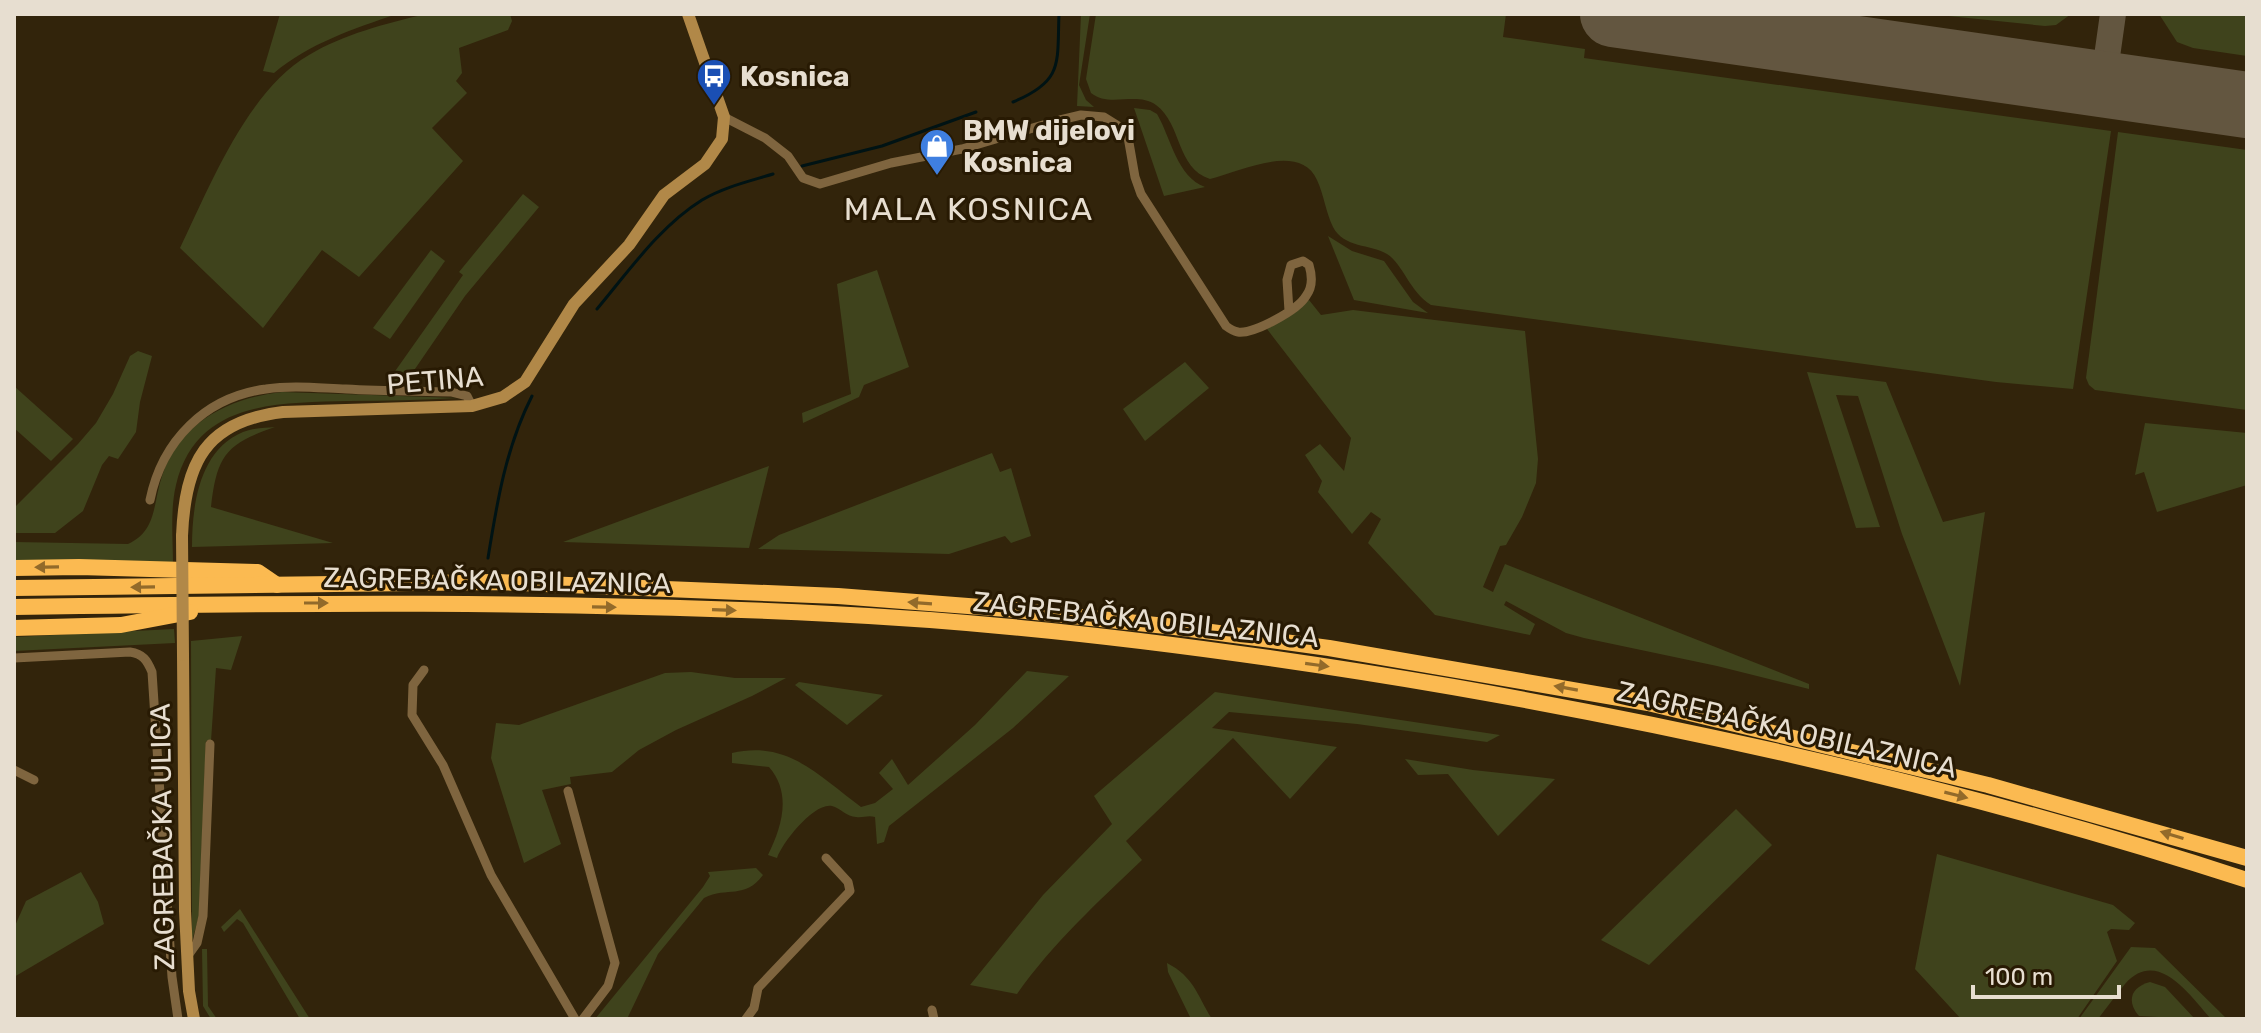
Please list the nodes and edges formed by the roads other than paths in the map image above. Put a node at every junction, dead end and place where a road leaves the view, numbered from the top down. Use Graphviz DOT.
graph roads {
  1 [pos="688,14"];
  2 [pos="724,117"];
  3 [pos="1289,311"];
  4 [pos="472,406"];
  5 [pos="150,500"];
  6 [pos="14,568"];
  7 [pos="277,585"];
  8 [pos="14,588"];
  9 [pos="238,604"];
  10 [pos="14,607"];
  11 [pos="14,628"];
  12 [pos="183,655"];
  13 [pos="14,658"];
  14 [pos="424,670"];
  15 [pos="210,744"];
  16 [pos="14,770"];
  17 [pos="34,780"];
  18 [pos="568,791"];
  19 [pos="826,858"];
  20 [pos="2247,858"];
  21 [pos="2247,880"];
  22 [pos="187,957"];
  23 [pos="178,1019"];
  24 [pos="194,1019"];
  25 [pos="575,1019"];
  26 [pos="583,1019"];
  27 [pos="746,1019"];
  1 -- 2 [label="street"];
  2 -- 3 [label="street"];
  2 -- 4 [label="street, PETINA"];
  3 -- 3 [label="street"];
  4 -- 5 [label="street"];
  4 -- 12 [label="street, PETINA, bridge"];
  7 -- 6 [label="highway, one-way"];
  7 -- 8 [label="highway, ZAGREBAČKA OBILAZNICA, one-way"];
  20 -- 7 [label="highway, ZAGREBAČKA OBILAZNICA, one-way"];
  9 -- 10 [label="highway, ZAGREBAČKA OBILAZNICA"];
  9 -- 11 [label="highway"];
  9 -- 21 [label="highway, ZAGREBAČKA OBILAZNICA, one-way"];
  12 -- 22 [label="street, ZAGREBAČKA ULICA"];
  13 -- 23 [label="street"];
  14 -- 25 [label="street"];
  15 -- 22 [label="street"];
  16 -- 17 [label="street"];
  18 -- 26 [label="street"];
  19 -- 27 [label="street"];
  22 -- 24 [label="street, ZAGREBAČKA ULICA"];
}
